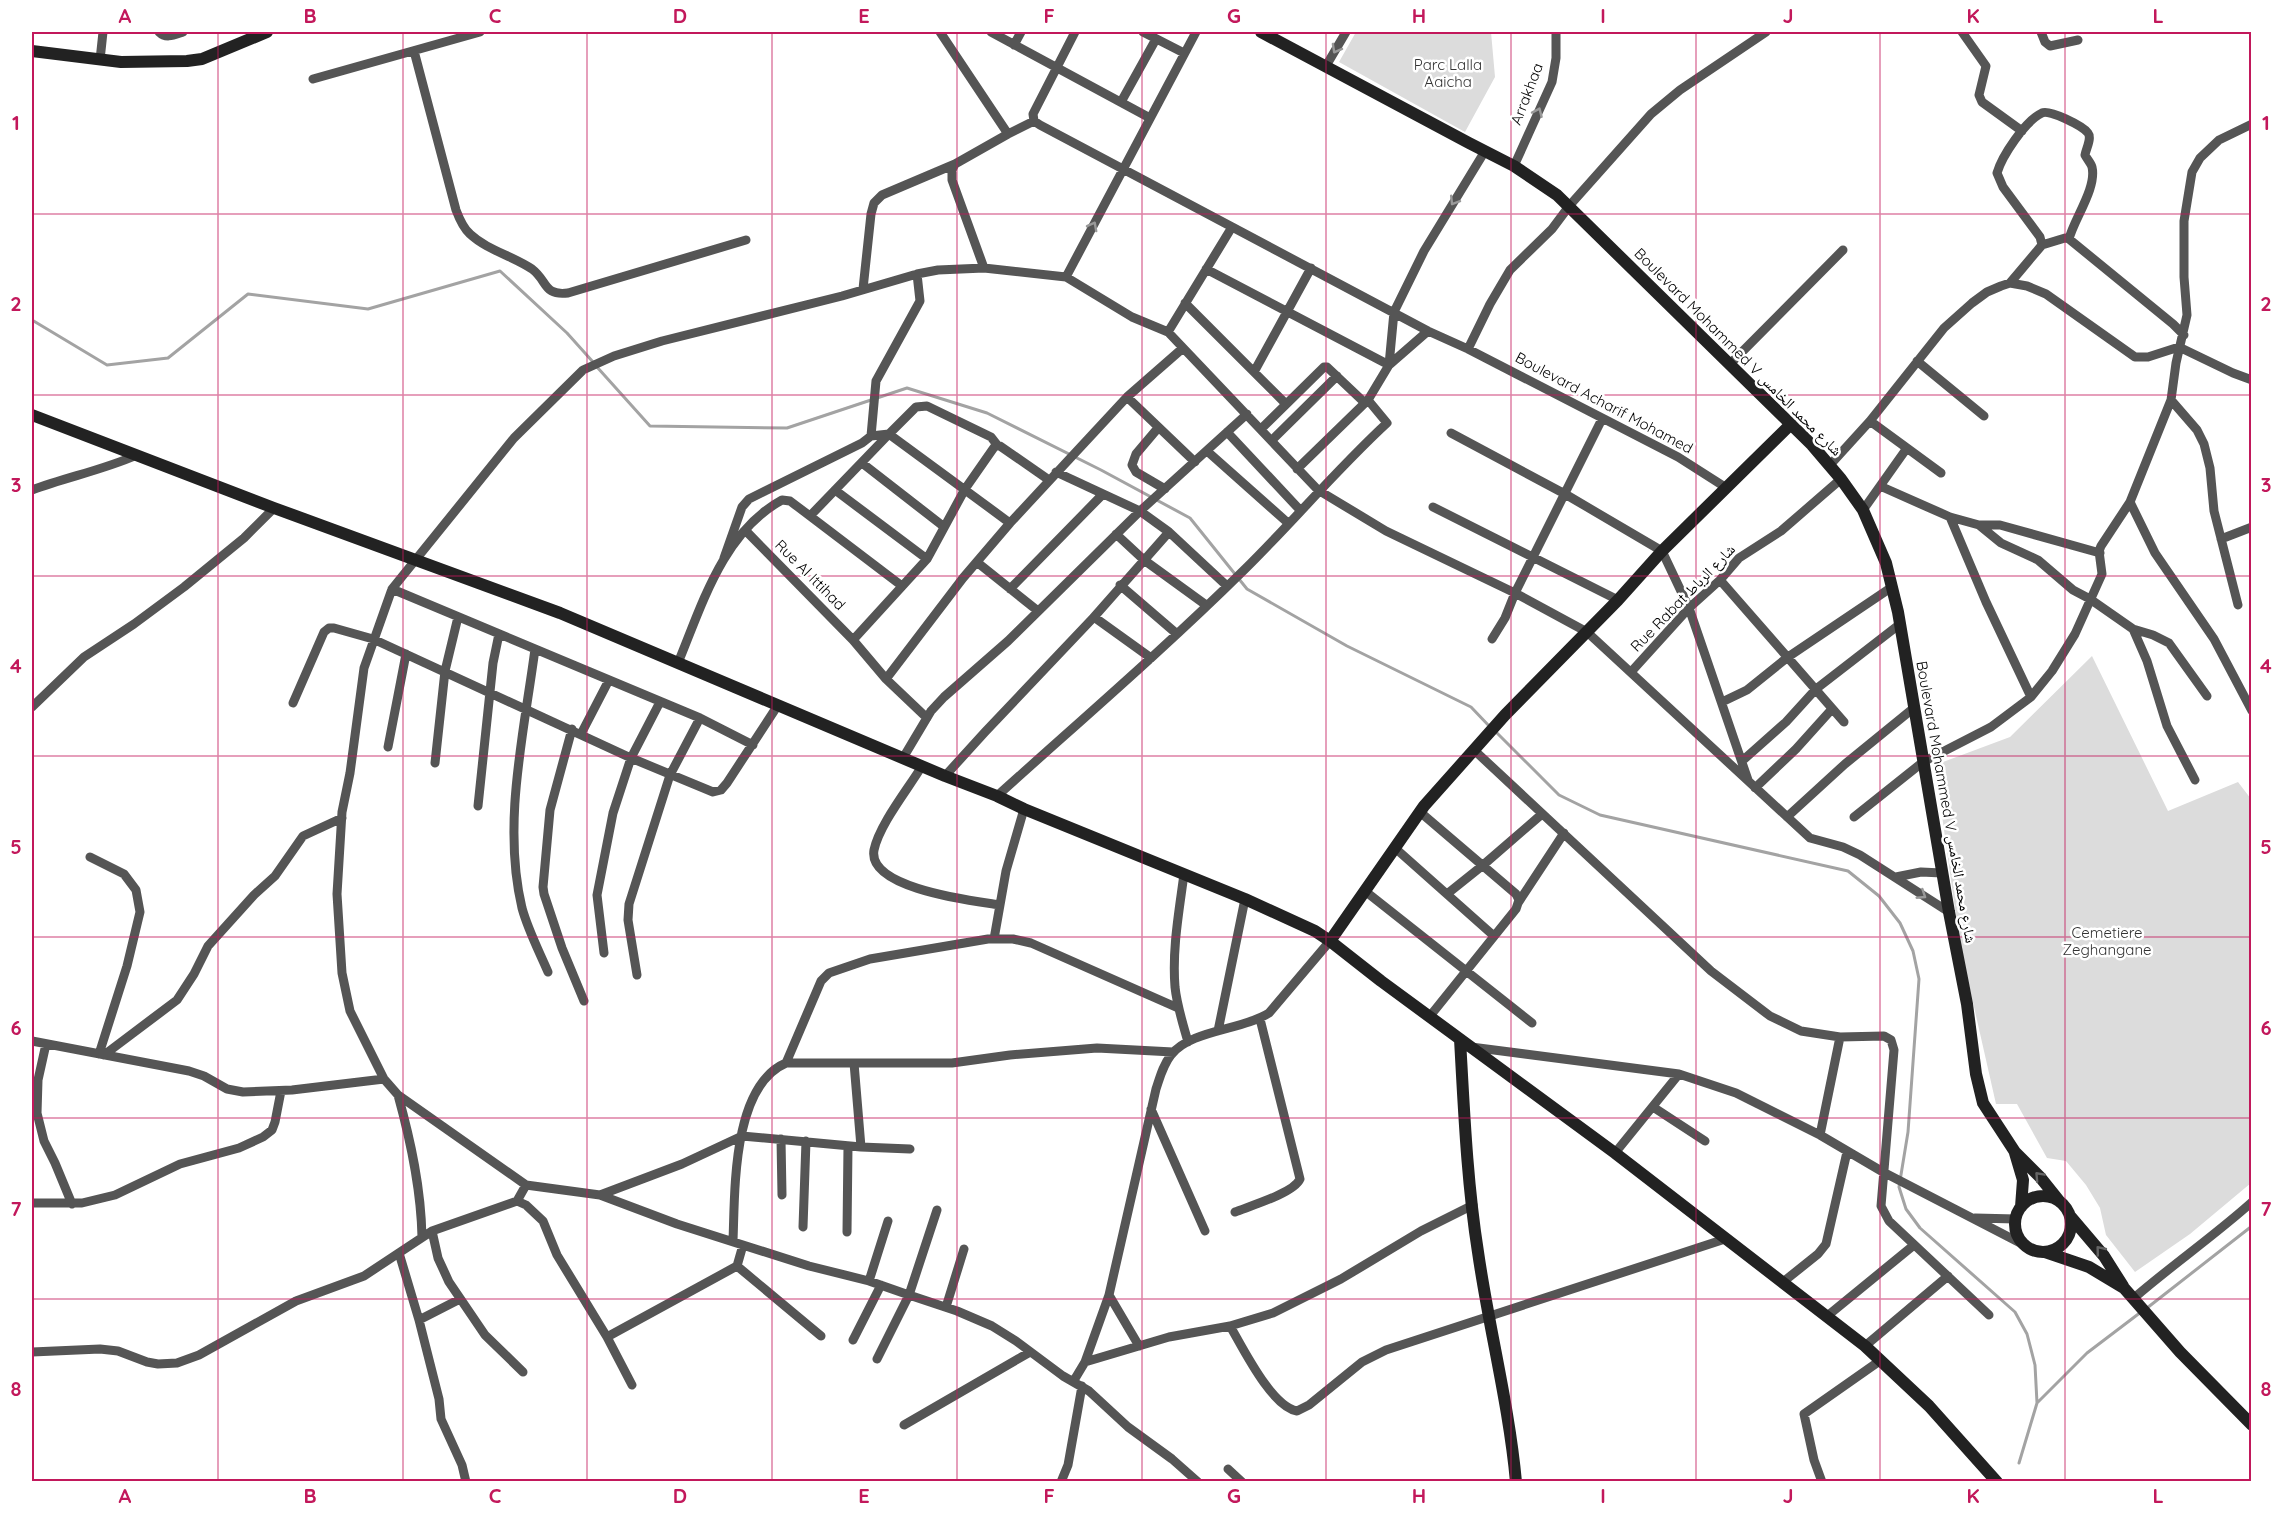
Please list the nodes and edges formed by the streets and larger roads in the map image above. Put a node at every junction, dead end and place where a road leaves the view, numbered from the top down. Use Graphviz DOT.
graph roads {
  1 [pos="103,32"];
  2 [pos="159,32"];
  3 [pos="183,32"];
  4 [pos="267,32"];
  5 [pos="480,32"];
  6 [pos="940,32"];
  7 [pos="991,32"];
  8 [pos="1021,32"];
  9 [pos="1075,32"];
  10 [pos="1143,32"];
  11 [pos="1196,32"];
  12 [pos="1261,32"];
  13 [pos="1346,32"];
  14 [pos="1556,32"];
  15 [pos="1766,32"];
  16 [pos="1962,32"];
  17 [pos="2041,32"];
  18 [pos="1156,39"];
  19 [pos="2078,40"];
  20 [pos="1014,45"];
  21 [pos="32,51"];
  22 [pos="414,51"];
  23 [pos="1184,53"];
  24 [pos="100,60"];
  25 [pos="1326,66"];
  26 [pos="1056,68"];
  27 [pos="313,79"];
  28 [pos="1121,102"];
  29 [pos="1150,118"];
  30 [pos="1034,121"];
  31 [pos="2252,124"];
  32 [pos="2022,131"];
  33 [pos="1008,134"];
  34 [pos="1485,151"];
  35 [pos="955,164"];
  36 [pos="1514,166"];
  37 [pos="1123,170"];
  38 [pos="1570,205"];
  39 [pos="1232,227"];
  40 [pos="2069,239"];
  41 [pos="746,240"];
  42 [pos="2042,245"];
  43 [pos="1843,250"];
  44 [pos="984,268"];
  45 [pos="1311,268"];
  46 [pos="1206,269"];
  47 [pos="917,274"];
  48 [pos="1066,277"];
  49 [pos="2010,283"];
  50 [pos="863,289"];
  51 [pos="1185,303"];
  52 [pos="1287,312"];
  53 [pos="1394,312"];
  54 [pos="1428,331"];
  55 [pos="1168,332"];
  56 [pos="2184,335"];
  57 [pos="2179,347"];
  58 [pos="1183,348"];
  59 [pos="1468,349"];
  60 [pos="1917,361"];
  61 [pos="1730,364"];
  62 [pos="1389,365"];
  63 [pos="1254,372"];
  64 [pos="1337,376"];
  65 [pos="2252,380"];
  66 [pos="1127,398"];
  67 [pos="2171,400"];
  68 [pos="1366,401"];
  69 [pos="1286,404"];
  70 [pos="1247,414"];
  71 [pos="32,415"];
  72 [pos="1984,416"];
  73 [pos="1602,419"];
  74 [pos="1870,421"];
  75 [pos="1791,424"];
  76 [pos="1158,428"];
  77 [pos="1261,429"];
  78 [pos="1227,432"];
  79 [pos="1451,433"];
  80 [pos="889,434"];
  81 [pos="871,436"];
  82 [pos="1272,440"];
  83 [pos="998,446"];
  84 [pos="1907,448"];
  85 [pos="1207,451"];
  86 [pos="137,455"];
  87 [pos="1195,462"];
  88 [pos="862,463"];
  89 [pos="1830,465"];
  90 [pos="1297,469"];
  91 [pos="1941,473"];
  92 [pos="1052,476"];
  93 [pos="1841,479"];
  94 [pos="1880,486"];
  95 [pos="1725,487"];
  96 [pos="965,489"];
  97 [pos="32,490"];
  98 [pos="835,490"];
  99 [pos="1318,490"];
  100 [pos="1162,492"];
  101 [pos="1103,494"];
  102 [pos="1565,494"];
  103 [pos="2130,502"];
  104 [pos="1433,507"];
  105 [pos="274,508"];
  106 [pos="1141,509"];
  107 [pos="1299,510"];
  108 [pos="1863,510"];
  109 [pos="810,516"];
  110 [pos="1950,517"];
  111 [pos="1010,523"];
  112 [pos="1288,523"];
  113 [pos="1979,525"];
  114 [pos="943,526"];
  115 [pos="2252,527"];
  116 [pos="746,531"];
  117 [pos="1169,532"];
  118 [pos="1116,534"];
  119 [pos="2221,538"];
  120 [pos="1662,551"];
  121 [pos="2100,553"];
  122 [pos="1534,557"];
  123 [pos="724,558"];
  124 [pos="927,559"];
  125 [pos="1144,560"];
  126 [pos="414,561"];
  127 [pos="978,563"];
  128 [pos="1720,580"];
  129 [pos="1120,585"];
  130 [pos="1228,585"];
  131 [pos="902,586"];
  132 [pos="1892,587"];
  133 [pos="392,589"];
  134 [pos="1010,589"];
  135 [pos="1515,592"];
  136 [pos="2090,599"];
  137 [pos="1618,600"];
  138 [pos="2238,604"];
  139 [pos="1206,606"];
  140 [pos="1689,608"];
  141 [pos="1038,611"];
  142 [pos="458,616"];
  143 [pos="1094,617"];
  144 [pos="1900,624"];
  145 [pos="2133,629"];
  146 [pos="1587,632"];
  147 [pos="1177,633"];
  148 [pos="499,634"];
  149 [pos="373,639"];
  150 [pos="1492,639"];
  151 [pos="853,640"];
  152 [pos="535,649"];
  153 [pos="406,654"];
  154 [pos="1788,657"];
  155 [pos="1151,658"];
  156 [pos="678,663"];
  157 [pos="445,671"];
  158 [pos="1631,672"];
  159 [pos="886,679"];
  160 [pos="609,680"];
  161 [pos="1816,689"];
  162 [pos="489,691"];
  163 [pos="2207,696"];
  164 [pos="2031,697"];
  165 [pos="660,702"];
  166 [pos="1722,702"];
  167 [pos="293,703"];
  168 [pos="778,705"];
  169 [pos="32,707"];
  170 [pos="1915,707"];
  171 [pos="1832,708"];
  172 [pos="527,709"];
  173 [pos="2252,711"];
  174 [pos="700,718"];
  175 [pos="927,718"];
  176 [pos="1844,722"];
  177 [pos="576,731"];
  178 [pos="753,745"];
  179 [pos="387,747"];
  180 [pos="1473,750"];
  181 [pos="631,758"];
  182 [pos="903,758"];
  183 [pos="1742,761"];
  184 [pos="1923,762"];
  185 [pos="435,764"];
  186 [pos="922,766"];
  187 [pos="670,775"];
  188 [pos="945,777"];
  189 [pos="2195,780"];
  190 [pos="1751,785"];
  191 [pos="997,796"];
  192 [pos="477,806"];
  193 [pos="1024,809"];
  194 [pos="1420,812"];
  195 [pos="1542,814"];
  196 [pos="1787,817"];
  197 [pos="1854,817"];
  198 [pos="342,818"];
  199 [pos="1564,833"];
  200 [pos="1395,848"];
  201 [pos="90,857"];
  202 [pos="1482,866"];
  203 [pos="1942,873"];
  204 [pos="1184,874"];
  205 [pos="1896,877"];
  206 [pos="1365,891"];
  207 [pos="1447,894"];
  208 [pos="1245,899"];
  209 [pos="1518,903"];
  210 [pos="1000,905"];
  211 [pos="1949,912"];
  212 [pos="1494,936"];
  213 [pos="994,939"];
  214 [pos="1330,941"];
  215 [pos="604,953"];
  216 [pos="548,972"];
  217 [pos="1466,973"];
  218 [pos="638,975"];
  219 [pos="584,1001"];
  220 [pos="1178,1008"];
  221 [pos="1430,1016"];
  222 [pos="1260,1019"];
  223 [pos="1532,1023"];
  224 [pos="1218,1031"];
  225 [pos="1839,1037"];
  226 [pos="32,1041"];
  227 [pos="1188,1042"];
  228 [pos="1466,1043"];
  229 [pos="46,1044"];
  230 [pos="1173,1052"];
  231 [pos="101,1055"];
  232 [pos="786,1062"];
  233 [pos="854,1063"];
  234 [pos="1679,1074"];
  235 [pos="384,1079"];
  236 [pos="281,1090"];
  237 [pos="398,1095"];
  238 [pos="1653,1107"];
  239 [pos="1151,1109"];
  240 [pos="1820,1135"];
  241 [pos="742,1136"];
  242 [pos="781,1139"];
  243 [pos="806,1141"];
  244 [pos="1705,1141"];
  245 [pos="848,1146"];
  246 [pos="861,1147"];
  247 [pos="910,1149"];
  248 [pos="1847,1152"];
  249 [pos="2015,1152"];
  250 [pos="1615,1153"];
  251 [pos="1885,1174"];
  252 [pos="526,1185"];
  253 [pos="782,1194"];
  254 [pos="600,1195"];
  255 [pos="517,1201"];
  256 [pos="2060,1202"];
  257 [pos="2252,1202"];
  258 [pos="32,1203"];
  259 [pos="72,1204"];
  260 [pos="1473,1205"];
  261 [pos="2021,1207"];
  262 [pos="937,1210"];
  263 [pos="1235,1212"];
  264 [pos="1967,1216"];
  265 [pos="2070,1216"];
  266 [pos="2016,1219"];
  267 [pos="888,1221"];
  268 [pos="803,1227"];
  269 [pos="432,1231"];
  270 [pos="1204,1231"];
  271 [pos="847,1232"];
  272 [pos="422,1237"];
  273 [pos="1725,1239"];
  274 [pos="733,1241"];
  275 [pos="743,1245"];
  276 [pos="1914,1245"];
  277 [pos="2030,1248"];
  278 [pos="964,1249"];
  279 [pos="2045,1252"];
  280 [pos="399,1253"];
  281 [pos="737,1266"];
  282 [pos="1948,1276"];
  283 [pos="869,1281"];
  284 [pos="1783,1282"];
  285 [pos="881,1285"];
  286 [pos="2124,1288"];
  287 [pos="909,1294"];
  288 [pos="1109,1295"];
  289 [pos="460,1299"];
  290 [pos="2138,1303"];
  291 [pos="946,1307"];
  292 [pos="1989,1315"];
  293 [pos="1826,1317"];
  294 [pos="1488,1318"];
  295 [pos="419,1320"];
  296 [pos="1230,1326"];
  297 [pos="821,1336"];
  298 [pos="607,1338"];
  299 [pos="852,1340"];
  300 [pos="1139,1346"];
  301 [pos="1865,1346"];
  302 [pos="32,1352"];
  303 [pos="1030,1352"];
  304 [pos="877,1359"];
  305 [pos="1881,1360"];
  306 [pos="1085,1362"];
  307 [pos="523,1372"];
  308 [pos="1078,1384"];
  309 [pos="632,1385"];
  310 [pos="904,1425"];
  311 [pos="2252,1425"];
  312 [pos="1228,1469"];
  313 [pos="1187,1477"];
  314 [pos="466,1482"];
  315 [pos="1061,1482"];
  316 [pos="1198,1482"];
  317 [pos="1242,1482"];
  318 [pos="1516,1482"];
  319 [pos="1822,1482"];
  320 [pos="1997,1482"];
  1 -- 24 [label="street"];
  2 -- 3 [label="street"];
  4 -- 24 [label="street"];
  5 -- 22 [label="street"];
  6 -- 33 [label="street"];
  7 -- 20 [label="street"];
  8 -- 20 [label="street"];
  9 -- 26 [label="street"];
  10 -- 18 [label="street"];
  11 -- 23 [label="street"];
  12 -- 25 [label="street, Boulevard Mohammed V شارع محمد الخامس"];
  13 -- 25 [label="street, one-way"];
  36 -- 14 [label="street, Arrakhaa, one-way"];
  15 -- 38 [label="street"];
  16 -- 32 [label="street"];
  17 -- 19 [label="street"];
  18 -- 23 [label="street"];
  18 -- 28 [label="street"];
  20 -- 26 [label="street"];
  21 -- 24 [label="street"];
  22 -- 27 [label="street"];
  22 -- 41 [label="street"];
  23 -- 29 [label="street"];
  25 -- 34 [label="street, Boulevard Mohammed V شارع محمد الخامس"];
  26 -- 28 [label="street"];
  26 -- 30 [label="street"];
  28 -- 29 [label="street"];
  29 -- 37 [label="street"];
  30 -- 33 [label="street"];
  30 -- 37 [label="street"];
  31 -- 56 [label="street"];
  32 -- 40 [label="street"];
  32 -- 42 [label="street"];
  33 -- 35 [label="street"];
  34 -- 36 [label="street, Boulevard Mohammed V شارع محمد الخامس"];
  34 -- 53 [label="street, one-way"];
  35 -- 44 [label="street"];
  35 -- 50 [label="street"];
  36 -- 38 [label="street, Boulevard Mohammed V شارع محمد الخامس"];
  37 -- 39 [label="street, Boulevard Acharif Mohamed"];
  48 -- 37 [label="street, one-way"];
  38 -- 59 [label="street"];
  38 -- 61 [label="street, Boulevard Mohammed V شارع محمد الخامس"];
  39 -- 45 [label="street, Boulevard Acharif Mohamed"];
  39 -- 46 [label="street"];
  40 -- 42 [label="street"];
  40 -- 56 [label="street"];
  42 -- 49 [label="street"];
  43 -- 61 [label="street"];
  44 -- 47 [label="street"];
  44 -- 48 [label="street"];
  45 -- 52 [label="street"];
  45 -- 53 [label="street, Boulevard Acharif Mohamed"];
  46 -- 51 [label="street"];
  46 -- 52 [label="street"];
  47 -- 50 [label="street"];
  47 -- 81 [label="street"];
  48 -- 55 [label="street"];
  49 -- 57 [label="street"];
  49 -- 60 [label="street"];
  50 -- 126 [label="street"];
  51 -- 55 [label="street"];
  51 -- 63 [label="street"];
  52 -- 62 [label="street"];
  52 -- 63 [label="street"];
  53 -- 54 [label="street, Boulevard Acharif Mohamed"];
  53 -- 62 [label="street"];
  54 -- 59 [label="street, Boulevard Acharif Mohamed"];
  54 -- 62 [label="street"];
  55 -- 58 [label="street"];
  56 -- 57 [label="street"];
  57 -- 65 [label="street"];
  57 -- 67 [label="street"];
  58 -- 66 [label="street"];
  58 -- 70 [label="street"];
  59 -- 73 [label="street, Boulevard Acharif Mohamed"];
  60 -- 72 [label="street"];
  60 -- 74 [label="street"];
  61 -- 75 [label="street, Boulevard Mohammed V شارع محمد الخامس"];
  62 -- 68 [label="street"];
  63 -- 69 [label="street"];
  64 -- 68 [label="street"];
  64 -- 69 [label="street"];
  64 -- 82 [label="street"];
  66 -- 76 [label="street"];
  66 -- 92 [label="street"];
  67 -- 103 [label="street"];
  67 -- 119 [label="street"];
  68 -- 90 [label="street"];
  68 -- 99 [label="street"];
  69 -- 77 [label="street"];
  70 -- 77 [label="street"];
  70 -- 78 [label="street"];
  71 -- 86 [label="street"];
  73 -- 95 [label="street, Boulevard Acharif Mohamed"];
  73 -- 102 [label="street"];
  74 -- 84 [label="street"];
  74 -- 89 [label="street"];
  75 -- 89 [label="street, Boulevard Mohammed V شارع محمد الخامس"];
  75 -- 95 [label="street"];
  76 -- 87 [label="street"];
  76 -- 100 [label="street"];
  77 -- 82 [label="street"];
  78 -- 85 [label="street"];
  78 -- 107 [label="street"];
  79 -- 102 [label="street"];
  80 -- 81 [label="street"];
  80 -- 83 [label="street"];
  80 -- 88 [label="street"];
  80 -- 96 [label="street"];
  81 -- 123 [label="street"];
  82 -- 90 [label="street"];
  83 -- 92 [label="street"];
  83 -- 96 [label="street"];
  84 -- 91 [label="street"];
  84 -- 94 [label="street"];
  85 -- 87 [label="street"];
  85 -- 112 [label="street"];
  86 -- 97 [label="street"];
  86 -- 105 [label="street"];
  87 -- 100 [label="street"];
  88 -- 98 [label="street"];
  88 -- 114 [label="street"];
  89 -- 93 [label="street, Boulevard Mohammed V شارع محمد الخامس"];
  90 -- 99 [label="street"];
  92 -- 101 [label="street"];
  92 -- 111 [label="street"];
  93 -- 108 [label="street, Boulevard Mohammed V شارع محمد الخامس"];
  93 -- 128 [label="street, Rue Rabat شارع الرباط"];
  94 -- 108 [label="street"];
  94 -- 110 [label="street"];
  95 -- 120 [label="street"];
  96 -- 111 [label="street"];
  96 -- 114 [label="street"];
  98 -- 109 [label="street"];
  98 -- 124 [label="street"];
  99 -- 107 [label="street"];
  99 -- 135 [label="street"];
  100 -- 106 [label="street"];
  101 -- 106 [label="street"];
  101 -- 134 [label="street"];
  102 -- 120 [label="street"];
  102 -- 122 [label="street"];
  103 -- 121 [label="street"];
  103 -- 173 [label="street"];
  104 -- 122 [label="street"];
  105 -- 126 [label="street"];
  105 -- 169 [label="street"];
  106 -- 117 [label="street"];
  106 -- 118 [label="street"];
  107 -- 112 [label="street"];
  108 -- 132 [label="street, Boulevard Mohammed V شارع محمد الخامس"];
  109 -- 116 [label="street"];
  109 -- 131 [label="street"];
  110 -- 113 [label="street"];
  110 -- 164 [label="street"];
  111 -- 127 [label="street"];
  112 -- 130 [label="street"];
  113 -- 121 [label="street"];
  113 -- 136 [label="street"];
  114 -- 124 [label="street"];
  115 -- 119 [label="street"];
  116 -- 123 [label="street"];
  116 -- 151 [label="street, Rue Al Ittihad"];
  117 -- 125 [label="street"];
  117 -- 130 [label="street"];
  118 -- 125 [label="street"];
  118 -- 141 [label="street"];
  119 -- 138 [label="street"];
  120 -- 137 [label="street"];
  120 -- 140 [label="street"];
  121 -- 136 [label="street"];
  122 -- 135 [label="street"];
  122 -- 137 [label="street"];
  123 -- 156 [label="street"];
  124 -- 131 [label="street"];
  125 -- 129 [label="street"];
  125 -- 139 [label="street"];
  126 -- 133 [label="street"];
  126 -- 156 [label="street"];
  127 -- 134 [label="street"];
  127 -- 159 [label="street"];
  128 -- 140 [label="street, Rue Rabat شارع الرباط"];
  128 -- 154 [label="street"];
  129 -- 143 [label="street"];
  129 -- 147 [label="street"];
  130 -- 139 [label="street"];
  131 -- 151 [label="street"];
  132 -- 144 [label="street, Boulevard Mohammed V شارع محمد الخامس"];
  132 -- 154 [label="street"];
  133 -- 142 [label="street"];
  133 -- 149 [label="street"];
  134 -- 141 [label="street"];
  135 -- 146 [label="street"];
  135 -- 150 [label="street"];
  136 -- 145 [label="street"];
  136 -- 164 [label="street"];
  137 -- 146 [label="street"];
  139 -- 147 [label="street"];
  140 -- 158 [label="street, Rue Rabat شارع الرباط"];
  140 -- 166 [label="street"];
  141 -- 175 [label="street"];
  142 -- 148 [label="street"];
  142 -- 157 [label="street"];
  143 -- 155 [label="street"];
  143 -- 188 [label="street"];
  144 -- 161 [label="street"];
  144 -- 170 [label="street, Boulevard Mohammed V شارع محمد الخامس"];
  145 -- 163 [label="street"];
  145 -- 189 [label="street"];
  146 -- 158 [label="street"];
  146 -- 180 [label="street"];
  147 -- 155 [label="street"];
  148 -- 152 [label="street"];
  148 -- 162 [label="street"];
  149 -- 153 [label="street"];
  149 -- 167 [label="street"];
  149 -- 198 [label="street"];
  151 -- 159 [label="street, Rue Al Ittihad"];
  152 -- 160 [label="street"];
  152 -- 172 [label="street"];
  153 -- 157 [label="street"];
  153 -- 179 [label="street"];
  154 -- 161 [label="street"];
  154 -- 166 [label="street"];
  155 -- 191 [label="street"];
  156 -- 168 [label="street"];
  157 -- 162 [label="street"];
  157 -- 185 [label="street"];
  158 -- 190 [label="street"];
  159 -- 175 [label="street, Rue Al Ittihad"];
  160 -- 165 [label="street"];
  160 -- 177 [label="street"];
  161 -- 171 [label="street"];
  161 -- 183 [label="street"];
  162 -- 172 [label="street"];
  162 -- 192 [label="street"];
  164 -- 184 [label="street"];
  165 -- 174 [label="street"];
  165 -- 181 [label="street"];
  166 -- 183 [label="street"];
  168 -- 178 [label="street"];
  168 -- 182 [label="street"];
  170 -- 184 [label="street, Boulevard Mohammed V شارع محمد الخامس"];
  170 -- 196 [label="street"];
  171 -- 176 [label="street"];
  171 -- 190 [label="street"];
  172 -- 177 [label="street"];
  172 -- 216 [label="street"];
  174 -- 178 [label="street"];
  174 -- 187 [label="street"];
  175 -- 182 [label="street"];
  177 -- 181 [label="street"];
  177 -- 219 [label="street"];
  178 -- 187 [label="street"];
  180 -- 194 [label="street"];
  180 -- 195 [label="street"];
  181 -- 187 [label="street"];
  181 -- 215 [label="street"];
  182 -- 186 [label="street"];
  183 -- 190 [label="street"];
  184 -- 197 [label="street"];
  184 -- 203 [label="street, Boulevard Mohammed V شارع محمد الخامس"];
  186 -- 188 [label="street"];
  186 -- 210 [label="street"];
  187 -- 218 [label="street"];
  188 -- 191 [label="street"];
  190 -- 196 [label="street"];
  191 -- 193 [label="street"];
  193 -- 204 [label="street"];
  193 -- 210 [label="street"];
  194 -- 200 [label="street"];
  194 -- 202 [label="street"];
  195 -- 199 [label="street"];
  195 -- 202 [label="street"];
  196 -- 205 [label="street"];
  198 -- 231 [label="street"];
  198 -- 235 [label="street"];
  199 -- 209 [label="street"];
  199 -- 225 [label="street"];
  200 -- 206 [label="street"];
  200 -- 207 [label="street"];
  201 -- 231 [label="street"];
  202 -- 207 [label="street"];
  202 -- 209 [label="street"];
  203 -- 205 [label="street"];
  203 -- 211 [label="street, Boulevard Mohammed V شارع محمد الخامس"];
  204 -- 208 [label="street"];
  204 -- 220 [label="street"];
  205 -- 211 [label="street, one-way"];
  206 -- 214 [label="street"];
  206 -- 217 [label="street"];
  207 -- 212 [label="street"];
  208 -- 214 [label="street"];
  208 -- 224 [label="street"];
  209 -- 212 [label="street"];
  210 -- 213 [label="street"];
  211 -- 249 [label="street, Boulevard Mohammed V شارع محمد الخامس"];
  212 -- 217 [label="street"];
  213 -- 220 [label="street"];
  213 -- 232 [label="street"];
  214 -- 221 [label="street"];
  214 -- 222 [label="street"];
  217 -- 221 [label="street"];
  217 -- 223 [label="street"];
  220 -- 227 [label="street"];
  221 -- 228 [label="street"];
  222 -- 224 [label="street"];
  222 -- 263 [label="street"];
  224 -- 227 [label="street"];
  225 -- 240 [label="street"];
  225 -- 251 [label="street"];
  226 -- 229 [label="street"];
  227 -- 230 [label="street"];
  228 -- 234 [label="street"];
  228 -- 250 [label="street"];
  228 -- 260 [label="street"];
  229 -- 231 [label="street"];
  229 -- 259 [label="street"];
  230 -- 233 [label="street"];
  230 -- 239 [label="street"];
  231 -- 236 [label="street"];
  232 -- 233 [label="street"];
  232 -- 241 [label="street"];
  233 -- 246 [label="street"];
  234 -- 238 [label="street"];
  234 -- 240 [label="street"];
  235 -- 236 [label="street"];
  235 -- 237 [label="street"];
  236 -- 259 [label="street"];
  237 -- 252 [label="street"];
  237 -- 272 [label="street"];
  238 -- 244 [label="street"];
  238 -- 250 [label="street"];
  239 -- 270 [label="street"];
  239 -- 288 [label="street"];
  240 -- 248 [label="street"];
  241 -- 242 [label="street"];
  241 -- 254 [label="street"];
  241 -- 274 [label="street"];
  242 -- 243 [label="street"];
  242 -- 253 [label="street"];
  243 -- 245 [label="street"];
  243 -- 268 [label="street"];
  245 -- 246 [label="street"];
  245 -- 271 [label="street"];
  246 -- 247 [label="street"];
  248 -- 251 [label="street"];
  248 -- 284 [label="street"];
  256 -- 249 [label="street, Boulevard Mohammed V شارع محمد الخامس, one-way"];
  249 -- 261 [label="street, Boulevard Mohammed V شارع محمد الخامس"];
  250 -- 273 [label="street"];
  251 -- 264 [label="street"];
  251 -- 276 [label="street"];
  252 -- 254 [label="street"];
  252 -- 255 [label="street"];
  254 -- 274 [label="street"];
  255 -- 269 [label="street"];
  255 -- 298 [label="street"];
  256 -- 261 [label="street"];
  256 -- 265 [label="street"];
  257 -- 290 [label="street"];
  258 -- 259 [label="street"];
  260 -- 294 [label="street"];
  260 -- 296 [label="street"];
  261 -- 266 [label="street"];
  262 -- 287 [label="street"];
  264 -- 266 [label="street"];
  264 -- 277 [label="street"];
  265 -- 279 [label="street"];
  286 -- 265 [label="street, one-way"];
  266 -- 277 [label="street"];
  267 -- 283 [label="street"];
  269 -- 272 [label="street"];
  269 -- 289 [label="street"];
  272 -- 280 [label="street"];
  273 -- 284 [label="street"];
  273 -- 294 [label="street"];
  274 -- 275 [label="street"];
  275 -- 281 [label="street"];
  275 -- 283 [label="street"];
  276 -- 282 [label="street"];
  276 -- 293 [label="street"];
  277 -- 279 [label="street"];
  278 -- 291 [label="street"];
  279 -- 286 [label="street"];
  280 -- 295 [label="street"];
  280 -- 302 [label="street"];
  281 -- 297 [label="street"];
  281 -- 298 [label="street"];
  282 -- 292 [label="street"];
  282 -- 301 [label="street"];
  283 -- 285 [label="street"];
  284 -- 293 [label="street"];
  285 -- 287 [label="street"];
  285 -- 299 [label="street"];
  286 -- 290 [label="street"];
  287 -- 291 [label="street"];
  287 -- 304 [label="street"];
  288 -- 300 [label="street"];
  288 -- 306 [label="street"];
  289 -- 295 [label="street"];
  289 -- 307 [label="street"];
  290 -- 311 [label="street"];
  291 -- 303 [label="street"];
  293 -- 301 [label="street"];
  294 -- 296 [label="street"];
  294 -- 318 [label="street"];
  295 -- 314 [label="street"];
  296 -- 300 [label="street"];
  298 -- 309 [label="street"];
  300 -- 306 [label="street"];
  301 -- 305 [label="street"];
  303 -- 308 [label="street"];
  303 -- 310 [label="street"];
  305 -- 319 [label="street"];
  305 -- 320 [label="street"];
  306 -- 308 [label="street"];
  308 -- 313 [label="street"];
  308 -- 315 [label="street"];
  312 -- 317 [label="street"];
  313 -- 316 [label="street"];
}
